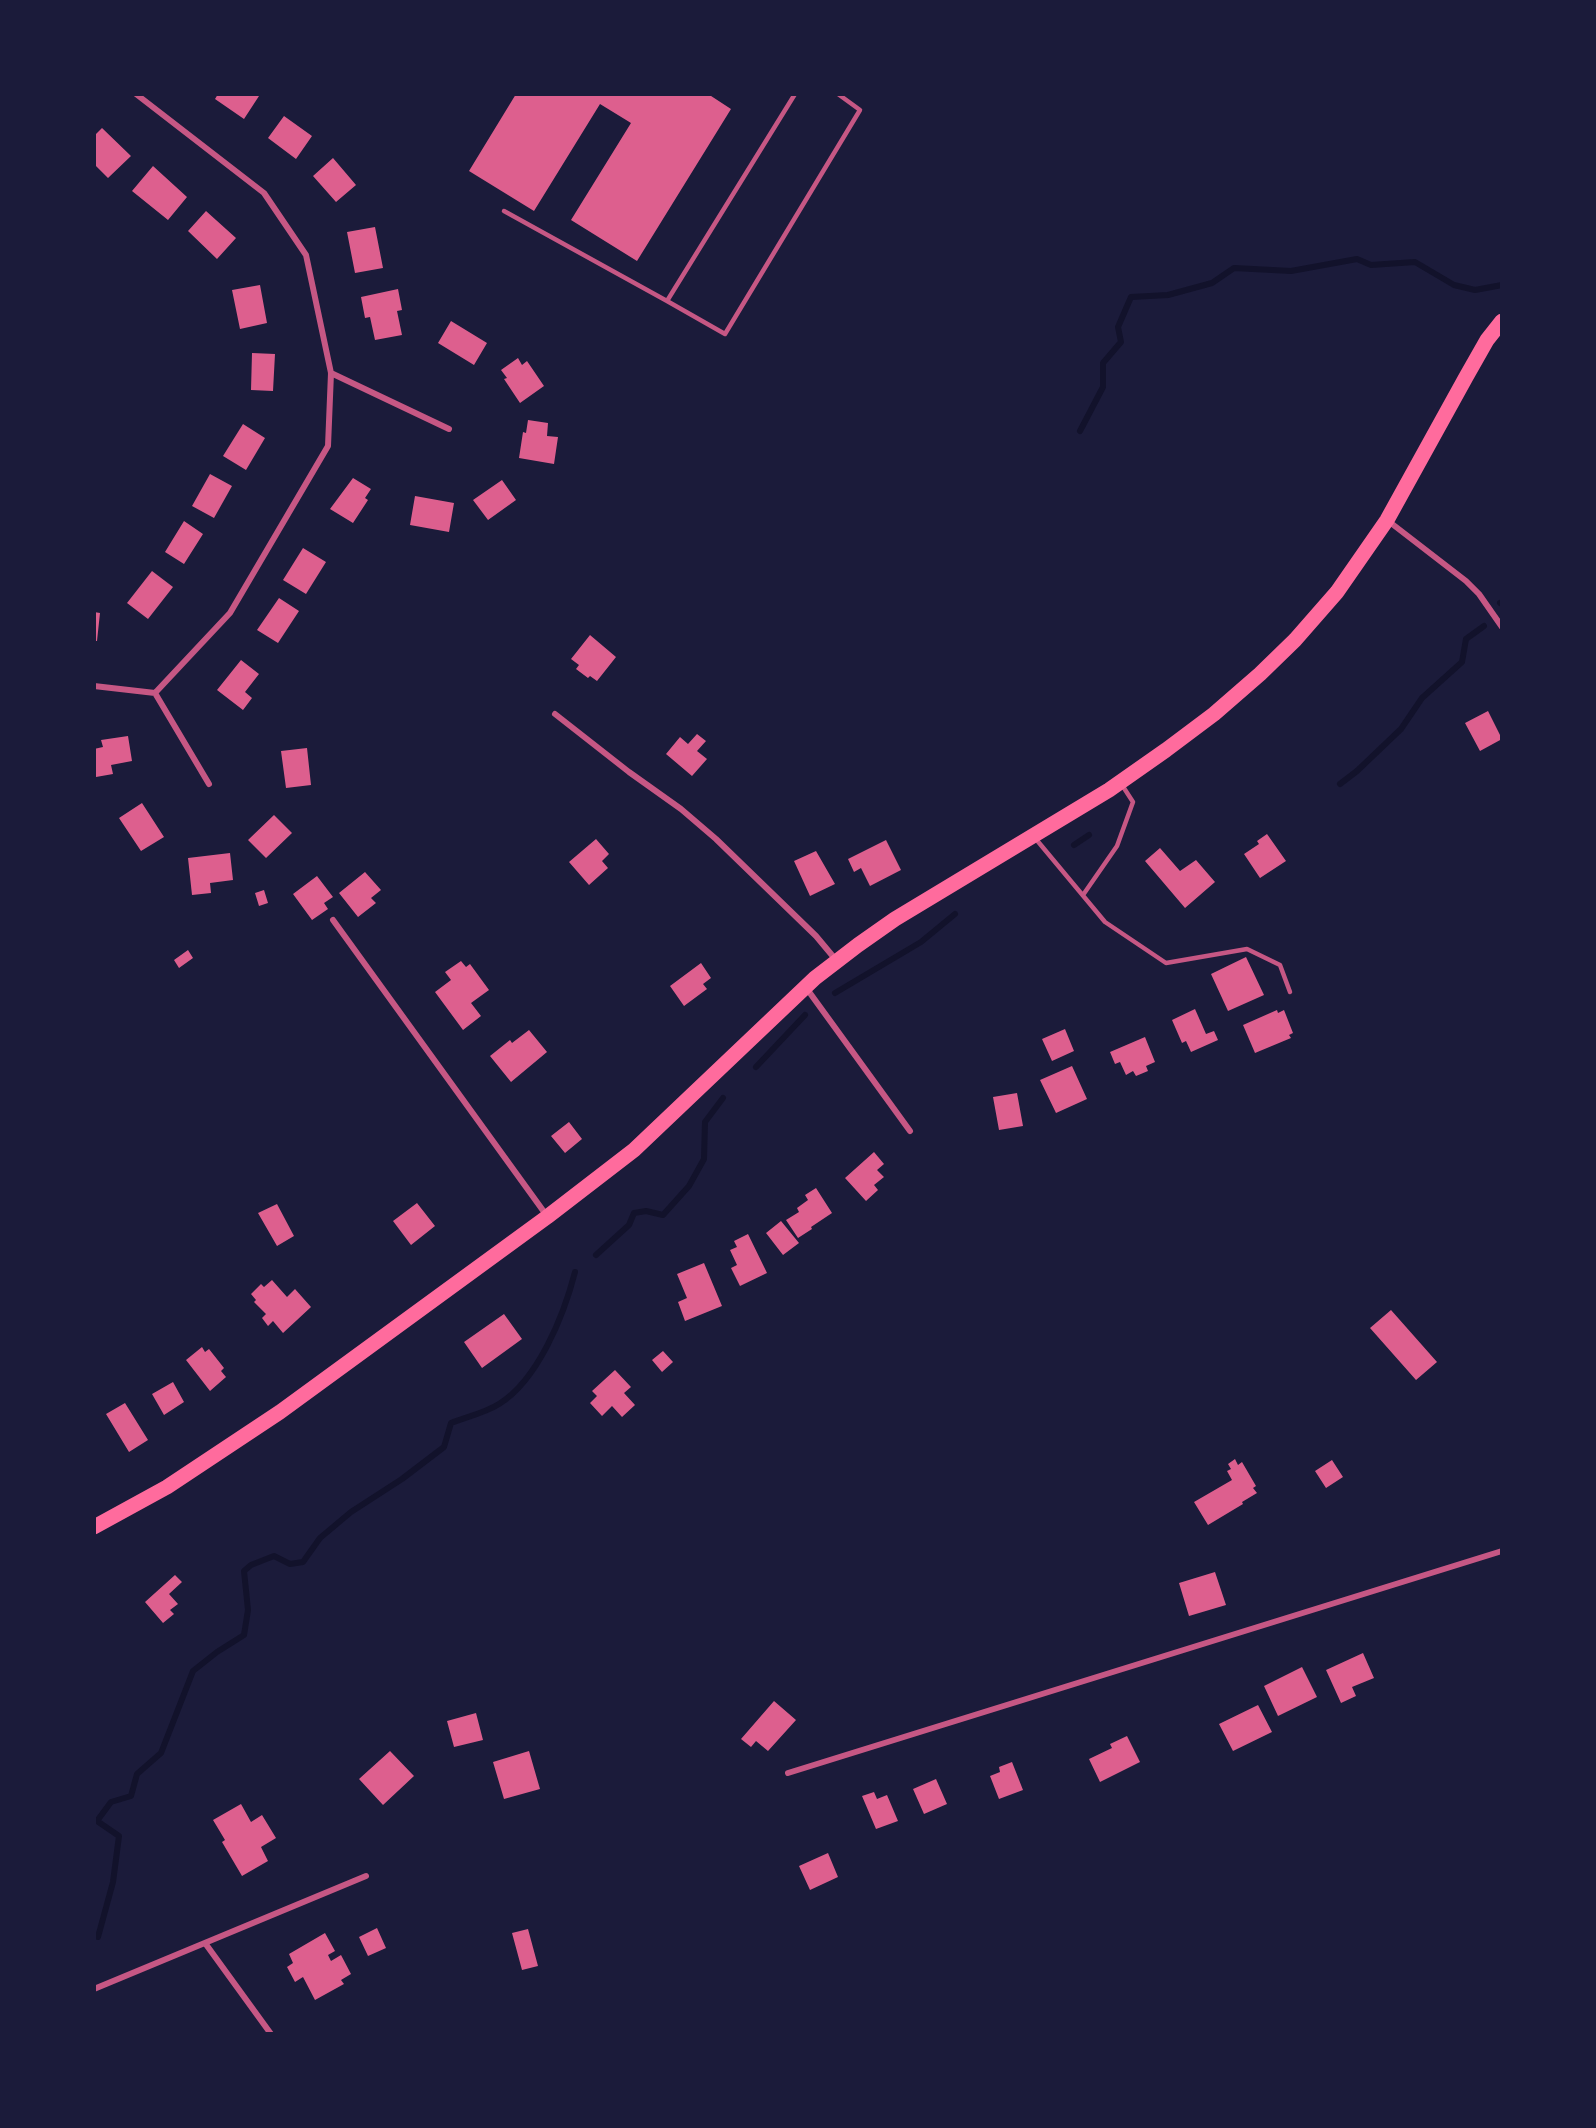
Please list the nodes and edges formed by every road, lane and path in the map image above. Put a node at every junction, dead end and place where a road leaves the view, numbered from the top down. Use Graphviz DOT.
graph roads {
  1 [pos="136,94"];
  2 [pos="795,94"];
  3 [pos="838,94"];
  4 [pos="504,211"];
  5 [pos="667,301"];
  6 [pos="1502,321"];
  7 [pos="331,373"];
  8 [pos="449,429"];
  9 [pos="1387,520"];
  10 [pos="1502,627"];
  11 [pos="94,686"];
  12 [pos="155,693"];
  13 [pos="555,714"];
  14 [pos="1121,782"];
  15 [pos="209,784"];
  16 [pos="1033,836"];
  17 [pos="1083,895"];
  18 [pos="333,920"];
  19 [pos="837,961"];
  20 [pos="805,987"];
  21 [pos="1290,992"];
  22 [pos="910,1131"];
  23 [pos="547,1217"];
  24 [pos="94,1527"];
  25 [pos="1502,1551"];
  26 [pos="788,1773"];
  27 [pos="366,1876"];
  28 [pos="205,1943"];
  29 [pos="94,1989"];
  30 [pos="271,2034"];
  1 -- 7 [label="street"];
  2 -- 5 [label="lane"];
  3 -- 5 [label="lane"];
  4 -- 5 [label="lane"];
  6 -- 9 [label="main road"];
  7 -- 8 [label="street"];
  7 -- 12 [label="street"];
  9 -- 10 [label="street"];
  9 -- 14 [label="main road"];
  11 -- 12 [label="street"];
  12 -- 15 [label="street"];
  13 -- 19 [label="street"];
  14 -- 16 [label="main road"];
  14 -- 17 [label="lane"];
  16 -- 17 [label="lane"];
  16 -- 19 [label="main road"];
  17 -- 21 [label="lane"];
  18 -- 23 [label="street"];
  19 -- 20 [label="main road"];
  20 -- 22 [label="street"];
  20 -- 23 [label="main road"];
  23 -- 24 [label="main road"];
  25 -- 26 [label="street"];
  27 -- 28 [label="street"];
  28 -- 29 [label="street"];
  28 -- 30 [label="street"];
}
